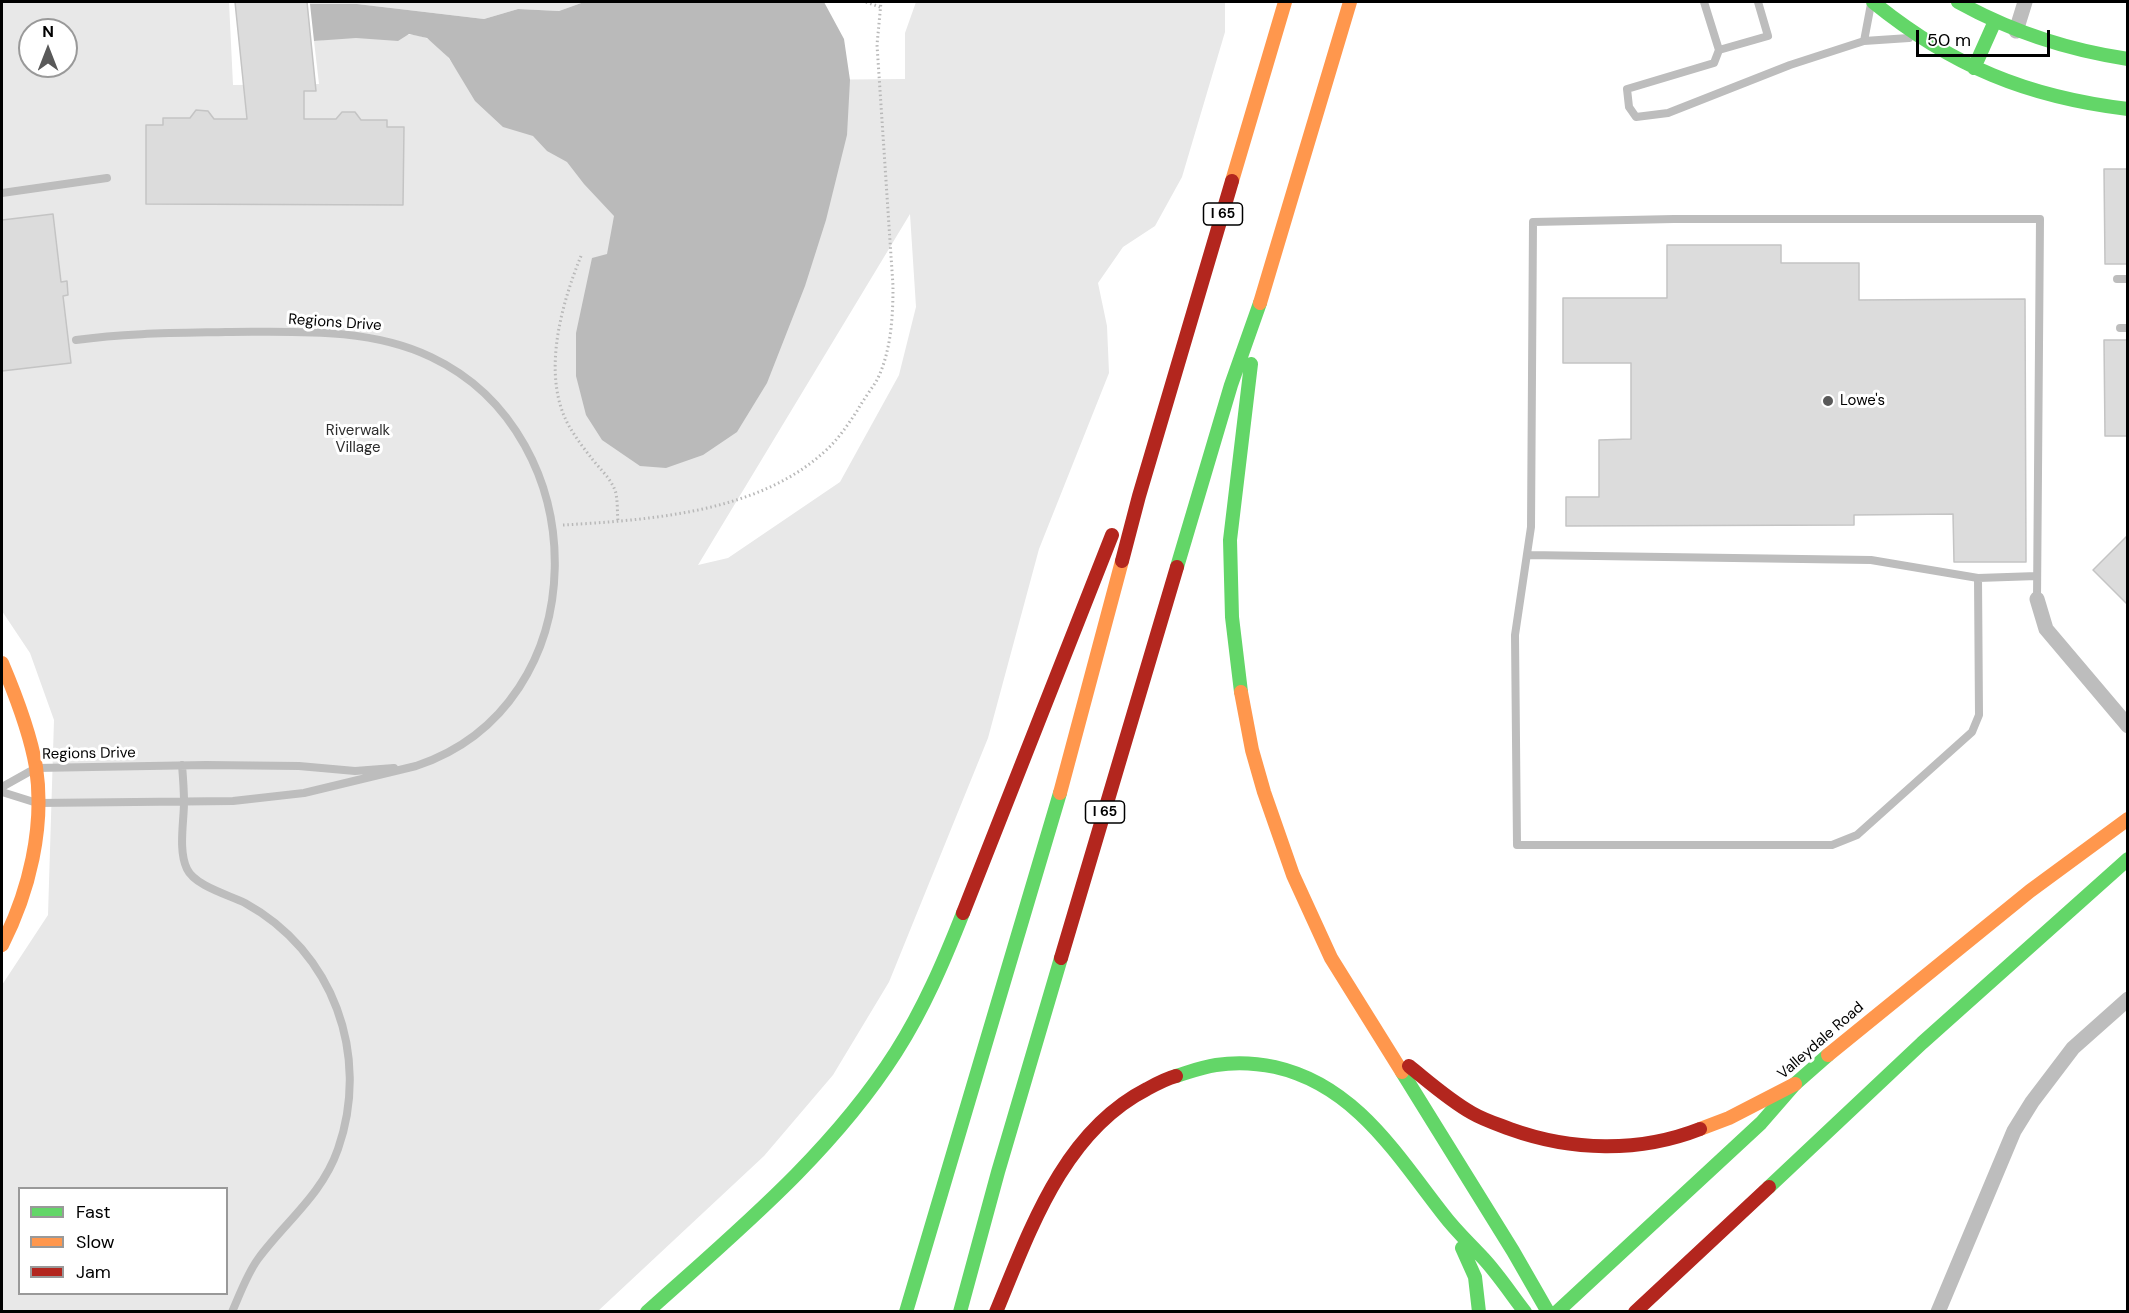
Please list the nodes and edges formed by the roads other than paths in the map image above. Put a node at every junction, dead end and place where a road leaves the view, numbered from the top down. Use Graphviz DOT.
graph roads {
  1 [pos="1285,2"];
  2 [pos="1350,2"];
  3 [pos="1704,2"];
  4 [pos="1758,2"];
  5 [pos="1873,2"];
  6 [pos="1958,2"];
  7 [pos="2025,2"];
  8 [pos="1983,8"];
  9 [pos="1995,21"];
  10 [pos="2016,31"];
  11 [pos="1919,37"];
  12 [pos="1864,41"];
  13 [pos="1719,50"];
  14 [pos="2127,59"];
  15 [pos="1974,68"];
  16 [pos="2127,109"];
  17 [pos="107,178"];
  18 [pos="2,194"];
  19 [pos="2117,279"];
  20 [pos="2127,279"];
  21 [pos="1257,314"];
  22 [pos="76,340"];
  23 [pos="1160,426"];
  24 [pos="1527,555"];
  25 [pos="2037,576"];
  26 [pos="1978,578"];
  27 [pos="2037,599"];
  28 [pos="2,663"];
  29 [pos="2127,726"];
  30 [pos="182,765"];
  31 [pos="416,766"];
  32 [pos="36,768"];
  33 [pos="2,789"];
  34 [pos="184,802"];
  35 [pos="37,803"];
  36 [pos="2127,819"];
  37 [pos="2127,859"];
  38 [pos="2,945"];
  39 [pos="2127,999"];
  40 [pos="1392,1053"];
  41 [pos="1796,1084"];
  42 [pos="1456,1232"];
  43 [pos="232,1311"];
  44 [pos="647,1311"];
  45 [pos="906,1311"];
  46 [pos="960,1311"];
  47 [pos="996,1311"];
  48 [pos="1479,1311"];
  49 [pos="1525,1311"];
  50 [pos="1548,1311"];
  51 [pos="1557,1311"];
  52 [pos="1635,1311"];
  53 [pos="1938,1311"];
  1 -- 23 [label="main road, I 65"];
  2 -- 21 [label="main road, I 65"];
  3 -- 13 [label="lane"];
  4 -- 13 [label="lane"];
  5 -- 11 [label="main road"];
  5 -- 12 [label="lane"];
  6 -- 8 [label="main road"];
  7 -- 10 [label="street"];
  8 -- 9 [label="main road"];
  9 -- 10 [label="main road"];
  9 -- 15 [label="main road"];
  10 -- 14 [label="main road"];
  11 -- 12 [label="lane"];
  11 -- 15 [label="main road"];
  12 -- 13 [label="lane"];
  15 -- 16 [label="main road"];
  17 -- 18 [label="lane"];
  19 -- 20 [label="lane"];
  21 -- 40 [label="main road"];
  21 -- 46 [label="main road, I 65"];
  22 -- 31 [label="lane, Regions Drive"];
  23 -- 44 [label="main road"];
  23 -- 45 [label="main road, I 65"];
  24 -- 25 [label="lane"];
  24 -- 26 [label="lane"];
  24 -- 26 [label="lane"];
  25 -- 26 [label="lane"];
  25 -- 27 [label="lane"];
  27 -- 29 [label="street"];
  28 -- 32 [label="main road"];
  30 -- 31 [label="lane, Regions Drive"];
  30 -- 32 [label="lane, Regions Drive"];
  30 -- 34 [label="lane"];
  31 -- 34 [label="lane, Regions Drive"];
  32 -- 33 [label="lane, Regions Drive"];
  32 -- 35 [label="main road"];
  33 -- 35 [label="lane, Regions Drive"];
  34 -- 35 [label="lane, Regions Drive"];
  34 -- 43 [label="lane"];
  35 -- 38 [label="main road"];
  36 -- 41 [label="main road, Valleydale Road"];
  37 -- 52 [label="main road"];
  39 -- 53 [label="street"];
  40 -- 41 [label="main road"];
  40 -- 50 [label="main road"];
  41 -- 51 [label="main road, Valleydale Road"];
  42 -- 47 [label="main road"];
  42 -- 48 [label="main road"];
  42 -- 49 [label="main road"];
}
